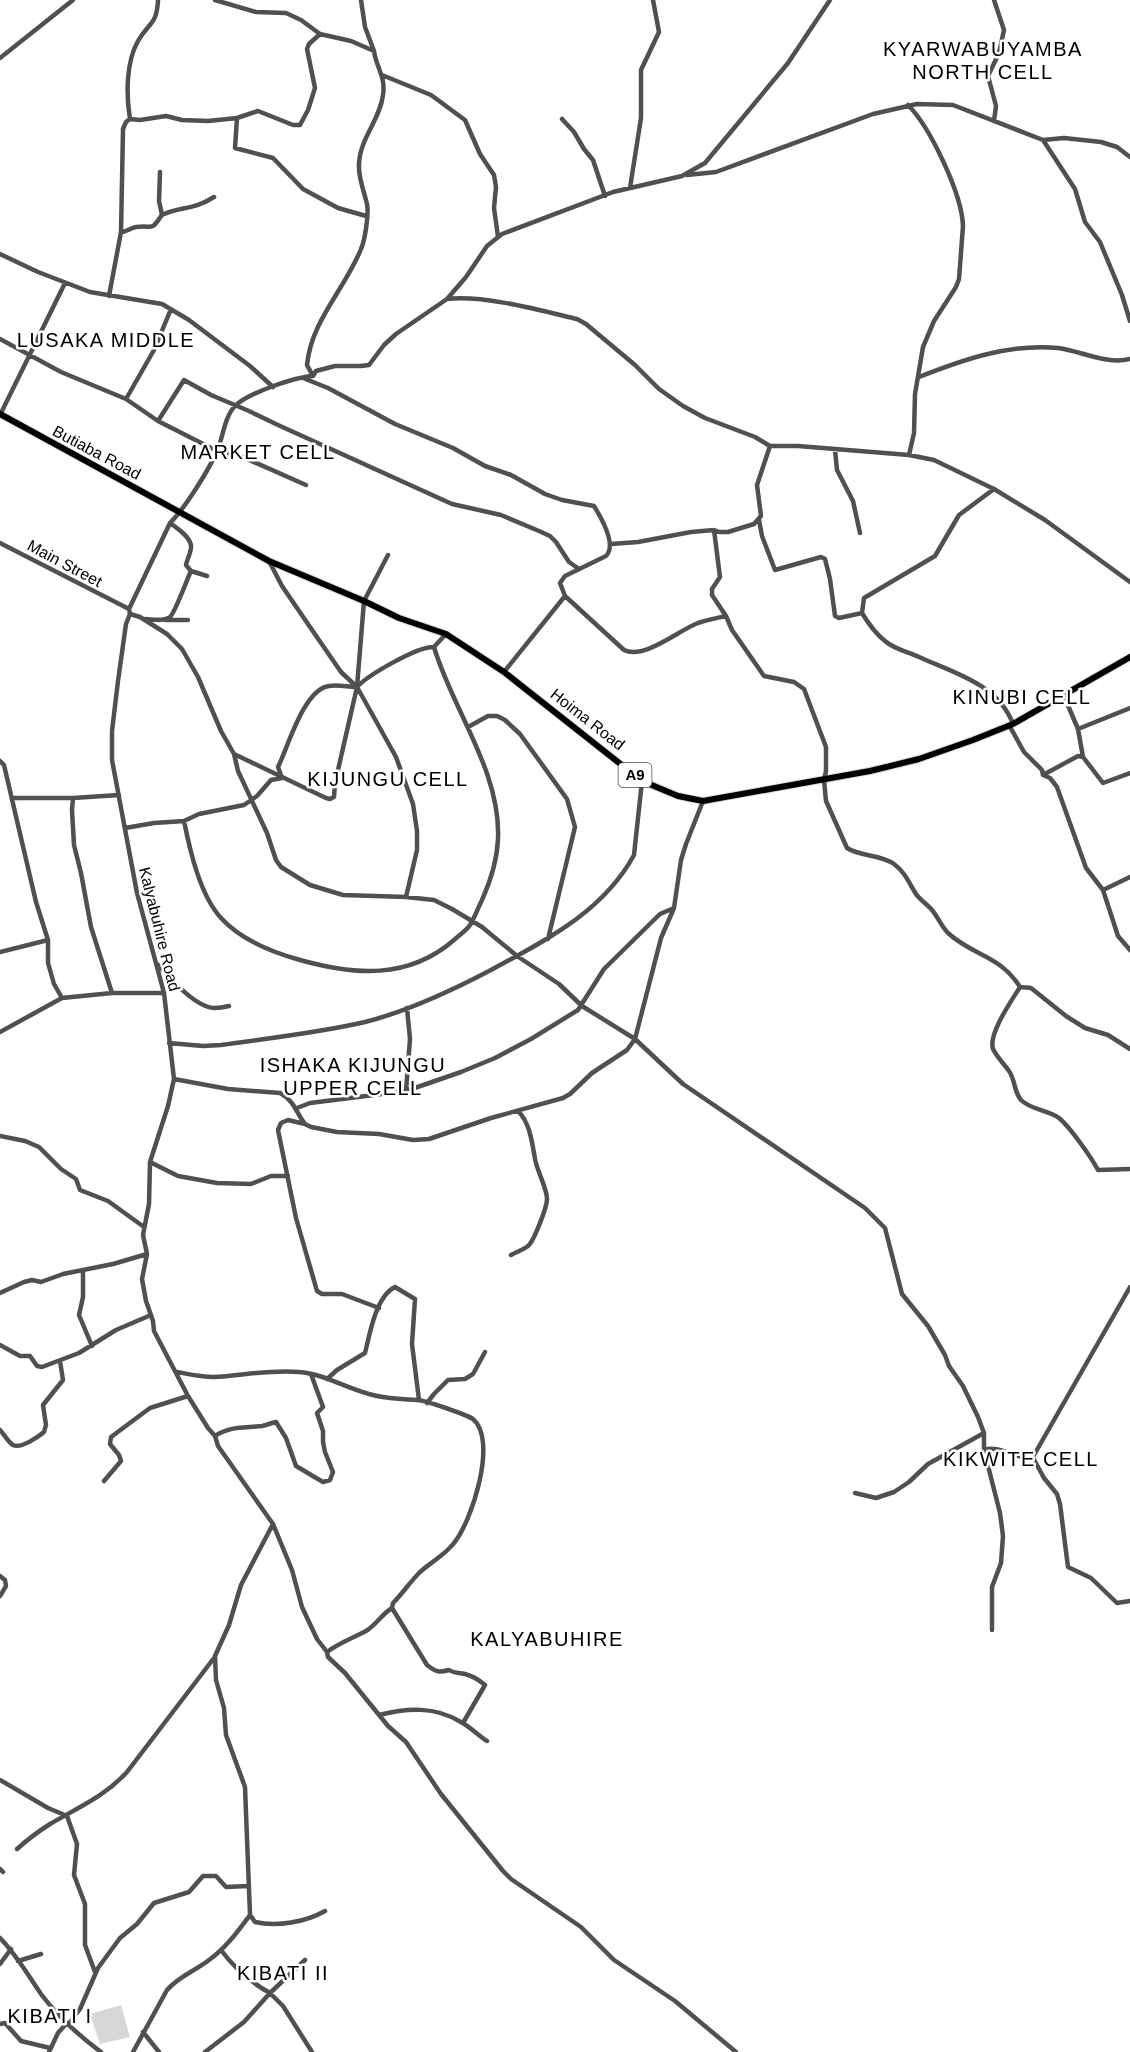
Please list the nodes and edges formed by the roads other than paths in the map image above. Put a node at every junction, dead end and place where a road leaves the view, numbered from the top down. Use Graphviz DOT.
graph roads {
  1 [pos="74,0"];
  2 [pos="158,0"];
  3 [pos="215,0"];
  4 [pos="361,0"];
  5 [pos="653,0"];
  6 [pos="830,0"];
  7 [pos="994,0"];
  8 [pos="320,34"];
  9 [pos="374,51"];
  10 [pos="0,58"];
  11 [pos="382,75"];
  12 [pos="907,105"];
  13 [pos="237,118"];
  14 [pos="130,119"];
  15 [pos="562,119"];
  16 [pos="994,121"];
  17 [pos="1043,140"];
  18 [pos="1130,157"];
  19 [pos="160,172"];
  20 [pos="682,176"];
  21 [pos="630,188"];
  22 [pos="214,196"];
  23 [pos="605,196"];
  24 [pos="162,215"];
  25 [pos="366,216"];
  26 [pos="121,232"];
  27 [pos="498,237"];
  28 [pos="0,254"];
  29 [pos="65,283"];
  30 [pos="109,296"];
  31 [pos="447,299"];
  32 [pos="171,309"];
  33 [pos="1130,321"];
  34 [pos="0,339"];
  35 [pos="30,355"];
  36 [pos="1130,359"];
  37 [pos="313,376"];
  38 [pos="300,377"];
  39 [pos="918,377"];
  40 [pos="273,387"];
  41 [pos="126,399"];
  42 [pos="235,405"];
  43 [pos="0,414"];
  44 [pos="158,421"];
  45 [pos="770,446"];
  46 [pos="835,450"];
  47 [pos="217,452"];
  48 [pos="909,455"];
  49 [pos="306,485"];
  50 [pos="994,489"];
  51 [pos="181,513"];
  52 [pos="759,520"];
  53 [pos="170,524"];
  54 [pos="714,530"];
  55 [pos="860,533"];
  56 [pos="0,543"];
  57 [pos="611,544"];
  58 [pos="388,555"];
  59 [pos="268,561"];
  60 [pos="579,570"];
  61 [pos="191,571"];
  62 [pos="207,576"];
  63 [pos="1130,582"];
  64 [pos="564,596"];
  65 [pos="364,601"];
  66 [pos="129,611"];
  67 [pos="862,613"];
  68 [pos="726,616"];
  69 [pos="142,619"];
  70 [pos="162,620"];
  71 [pos="188,620"];
  72 [pos="446,634"];
  73 [pos="434,647"];
  74 [pos="1130,657"];
  75 [pos="504,672"];
  76 [pos="357,687"];
  77 [pos="1064,696"];
  78 [pos="1130,708"];
  79 [pos="1011,724"];
  80 [pos="468,727"];
  81 [pos="1078,729"];
  82 [pos="234,754"];
  83 [pos="1083,757"];
  84 [pos="0,761"];
  85 [pos="1130,772"];
  86 [pos="1043,775"];
  87 [pos="282,777"];
  88 [pos="824,780"];
  89 [pos="642,781"];
  90 [pos="119,795"];
  91 [pos="12,798"];
  92 [pos="74,798"];
  93 [pos="253,799"];
  94 [pos="703,801"];
  95 [pos="184,821"];
  96 [pos="125,828"];
  97 [pos="1130,877"];
  98 [pos="1103,890"];
  99 [pos="406,897"];
  100 [pos="674,909"];
  101 [pos="472,922"];
  102 [pos="548,939"];
  103 [pos="48,940"];
  104 [pos="1130,950"];
  105 [pos="0,952"];
  106 [pos="517,956"];
  107 [pos="155,962"];
  108 [pos="1020,987"];
  109 [pos="112,993"];
  110 [pos="164,993"];
  111 [pos="62,998"];
  112 [pos="229,1006"];
  113 [pos="582,1006"];
  114 [pos="407,1008"];
  115 [pos="0,1032"];
  116 [pos="635,1039"];
  117 [pos="169,1043"];
  118 [pos="1130,1049"];
  119 [pos="174,1079"];
  120 [pos="406,1091"];
  121 [pos="297,1108"];
  122 [pos="520,1113"];
  123 [pos="305,1124"];
  124 [pos="0,1136"];
  125 [pos="150,1162"];
  126 [pos="1130,1169"];
  127 [pos="288,1176"];
  128 [pos="144,1227"];
  129 [pos="147,1254"];
  130 [pos="511,1255"];
  131 [pos="83,1270"];
  132 [pos="1130,1287"];
  133 [pos="0,1293"];
  134 [pos="379,1308"];
  135 [pos="151,1315"];
  136 [pos="0,1345"];
  137 [pos="92,1346"];
  138 [pos="485,1352"];
  139 [pos="60,1362"];
  140 [pos="177,1372"];
  141 [pos="311,1374"];
  142 [pos="327,1379"];
  143 [pos="188,1396"];
  144 [pos="419,1400"];
  145 [pos="427,1403"];
  146 [pos="0,1430"];
  147 [pos="984,1433"];
  148 [pos="215,1436"];
  149 [pos="984,1450"];
  150 [pos="1032,1456"];
  151 [pos="104,1481"];
  152 [pos="855,1493"];
  153 [pos="273,1524"];
  154 [pos="0,1576"];
  155 [pos="0,1596"];
  156 [pos="1130,1602"];
  157 [pos="392,1608"];
  158 [pos="992,1630"];
  159 [pos="327,1652"];
  160 [pos="215,1656"];
  161 [pos="379,1715"];
  162 [pos="464,1723"];
  163 [pos="487,1741"];
  164 [pos="0,1780"];
  165 [pos="67,1816"];
  166 [pos="17,1849"];
  167 [pos="249,1886"];
  168 [pos="325,1911"];
  169 [pos="250,1915"];
  170 [pos="0,1938"];
  171 [pos="11,1949"];
  172 [pos="221,1950"];
  173 [pos="40,1954"];
  174 [pos="18,1960"];
  175 [pos="305,1960"];
  176 [pos="0,1964"];
  177 [pos="95,1972"];
  178 [pos="270,1993"];
  179 [pos="0,2024"];
  180 [pos="67,2025"];
  181 [pos="143,2032"];
  182 [pos="49,2050"];
  183 [pos="101,2052"];
  184 [pos="133,2052"];
  185 [pos="159,2052"];
  186 [pos="205,2052"];
  187 [pos="312,2052"];
  188 [pos="736,2052"];
  1 -- 10 [label="street"];
  2 -- 14 [label="street"];
  3 -- 8 [label="street"];
  4 -- 9 [label="street"];
  5 -- 21 [label="street"];
  6 -- 20 [label="street"];
  7 -- 16 [label="street"];
  8 -- 9 [label="street"];
  8 -- 13 [label="street"];
  9 -- 11 [label="street"];
  11 -- 25 [label="street"];
  11 -- 27 [label="street"];
  12 -- 16 [label="street"];
  12 -- 20 [label="street"];
  12 -- 39 [label="street"];
  13 -- 14 [label="street"];
  13 -- 25 [label="street"];
  14 -- 26 [label="street"];
  15 -- 23 [label="street"];
  16 -- 17 [label="street"];
  17 -- 18 [label="street"];
  17 -- 33 [label="street"];
  19 -- 24 [label="street"];
  20 -- 21 [label="street"];
  21 -- 23 [label="street"];
  22 -- 24 [label="street"];
  23 -- 27 [label="street"];
  24 -- 26 [label="street"];
  25 -- 37 [label="street"];
  26 -- 30 [label="street"];
  27 -- 31 [label="street"];
  28 -- 29 [label="street"];
  29 -- 30 [label="street"];
  29 -- 35 [label="street"];
  30 -- 32 [label="street"];
  31 -- 37 [label="street"];
  31 -- 45 [label="street"];
  32 -- 40 [label="street"];
  32 -- 41 [label="street"];
  34 -- 35 [label="street"];
  35 -- 41 [label="street"];
  35 -- 43 [label="street"];
  36 -- 39 [label="street"];
  37 -- 38 [label="street"];
  38 -- 40 [label="street"];
  38 -- 57 [label="street"];
  39 -- 48 [label="street"];
  40 -- 42 [label="street"];
  41 -- 44 [label="street"];
  42 -- 44 [label="street"];
  42 -- 47 [label="street, Kalyabuhire Road"];
  42 -- 60 [label="street"];
  43 -- 51 [label="main road, Butiaba Road"];
  44 -- 47 [label="street"];
  45 -- 46 [label="street"];
  45 -- 52 [label="street"];
  46 -- 48 [label="street"];
  46 -- 55 [label="street"];
  47 -- 49 [label="street"];
  47 -- 51 [label="street, Kalyabuhire Road"];
  48 -- 50 [label="street"];
  50 -- 63 [label="street"];
  50 -- 67 [label="street"];
  51 -- 53 [label="street, Kalyabuhire Road"];
  51 -- 59 [label="main road, Hoima Road / A9"];
  52 -- 54 [label="street"];
  52 -- 67 [label="street"];
  53 -- 61 [label="street"];
  53 -- 66 [label="street, Kalyabuhire Road"];
  54 -- 57 [label="street"];
  54 -- 68 [label="street"];
  56 -- 66 [label="street, Main Street"];
  57 -- 60 [label="street"];
  58 -- 65 [label="street"];
  59 -- 65 [label="main road, Hoima Road / A9"];
  59 -- 76 [label="street"];
  60 -- 64 [label="street"];
  61 -- 62 [label="street"];
  61 -- 70 [label="street"];
  64 -- 68 [label="street"];
  64 -- 75 [label="street"];
  65 -- 72 [label="main road, Hoima Road / A9"];
  65 -- 76 [label="street"];
  66 -- 69 [label="street, Main Street"];
  66 -- 90 [label="street, Kalyabuhire Road"];
  67 -- 79 [label="street"];
  68 -- 88 [label="street"];
  69 -- 70 [label="street"];
  69 -- 82 [label="street"];
  70 -- 71 [label="street"];
  72 -- 73 [label="street"];
  72 -- 75 [label="main road, Hoima Road / A9"];
  73 -- 76 [label="street"];
  73 -- 80 [label="street"];
  74 -- 77 [label="main road, Hoima Road / A9"];
  75 -- 89 [label="main road, Hoima Road / A9"];
  76 -- 87 [label="street"];
  76 -- 87 [label="street"];
  76 -- 99 [label="street"];
  77 -- 79 [label="main road, Hoima Road / A9"];
  77 -- 81 [label="street"];
  78 -- 81 [label="street"];
  79 -- 86 [label="street"];
  79 -- 88 [label="main road, Hoima Road / A9"];
  80 -- 101 [label="street"];
  80 -- 102 [label="street"];
  81 -- 83 [label="street"];
  82 -- 87 [label="street"];
  82 -- 93 [label="street"];
  83 -- 85 [label="street"];
  83 -- 86 [label="street"];
  84 -- 91 [label="street"];
  86 -- 98 [label="street"];
  87 -- 93 [label="street"];
  88 -- 94 [label="main road, Hoima Road / A9"];
  88 -- 108 [label="street"];
  89 -- 94 [label="main road, Hoima Road / A9"];
  89 -- 102 [label="street"];
  90 -- 92 [label="street"];
  90 -- 96 [label="street, Kalyabuhire Road"];
  91 -- 92 [label="street"];
  91 -- 103 [label="street"];
  92 -- 109 [label="street"];
  93 -- 95 [label="street"];
  93 -- 99 [label="street"];
  94 -- 100 [label="street"];
  95 -- 96 [label="street"];
  95 -- 101 [label="street"];
  96 -- 107 [label="street, Kalyabuhire Road"];
  97 -- 98 [label="street"];
  98 -- 104 [label="street"];
  99 -- 101 [label="street"];
  100 -- 113 [label="street"];
  100 -- 116 [label="street"];
  101 -- 106 [label="street"];
  102 -- 106 [label="street"];
  103 -- 105 [label="street"];
  103 -- 111 [label="street"];
  106 -- 113 [label="street"];
  106 -- 114 [label="street"];
  107 -- 110 [label="street, Kalyabuhire Road"];
  107 -- 112 [label="street"];
  108 -- 118 [label="street"];
  108 -- 126 [label="street"];
  109 -- 110 [label="street"];
  109 -- 111 [label="street"];
  110 -- 117 [label="street, Kalyabuhire Road"];
  111 -- 115 [label="street"];
  113 -- 116 [label="street"];
  113 -- 120 [label="street"];
  114 -- 117 [label="street"];
  114 -- 120 [label="street"];
  116 -- 122 [label="street"];
  116 -- 147 [label="street"];
  117 -- 119 [label="street, Kalyabuhire Road"];
  119 -- 121 [label="street"];
  119 -- 125 [label="street, Kalyabuhire Road"];
  120 -- 121 [label="street"];
  121 -- 123 [label="street"];
  122 -- 123 [label="street"];
  122 -- 130 [label="street"];
  123 -- 127 [label="street"];
  124 -- 128 [label="street"];
  125 -- 127 [label="street"];
  125 -- 128 [label="street, Kalyabuhire Road"];
  127 -- 134 [label="street"];
  128 -- 129 [label="street, Kalyabuhire Road"];
  129 -- 131 [label="street"];
  129 -- 135 [label="street, Kalyabuhire Road"];
  131 -- 133 [label="street"];
  131 -- 137 [label="street"];
  132 -- 150 [label="street"];
  134 -- 142 [label="street"];
  134 -- 144 [label="street"];
  135 -- 137 [label="street"];
  135 -- 140 [label="street, Kalyabuhire Road"];
  136 -- 139 [label="street"];
  137 -- 139 [label="street"];
  138 -- 145 [label="street"];
  139 -- 146 [label="street"];
  140 -- 141 [label="street"];
  140 -- 143 [label="street, Kalyabuhire Road"];
  141 -- 142 [label="street"];
  141 -- 148 [label="street"];
  142 -- 144 [label="street"];
  143 -- 148 [label="street, Kalyabuhire Road"];
  143 -- 151 [label="street"];
  144 -- 145 [label="street"];
  145 -- 157 [label="street"];
  147 -- 149 [label="street"];
  147 -- 152 [label="street"];
  148 -- 153 [label="street, Kalyabuhire Road"];
  149 -- 150 [label="street"];
  149 -- 158 [label="street"];
  150 -- 156 [label="street"];
  153 -- 159 [label="street, Kalyabuhire Road"];
  153 -- 160 [label="street"];
  154 -- 155 [label="street"];
  157 -- 159 [label="street"];
  157 -- 162 [label="street"];
  159 -- 161 [label="street, Kalyabuhire Road"];
  160 -- 165 [label="street"];
  160 -- 167 [label="street"];
  161 -- 162 [label="street"];
  161 -- 188 [label="street, Kalyabuhire Road"];
  162 -- 163 [label="street"];
  164 -- 165 [label="street"];
  165 -- 166 [label="street"];
  165 -- 177 [label="street"];
  167 -- 169 [label="street"];
  167 -- 177 [label="street"];
  168 -- 169 [label="street"];
  169 -- 172 [label="street"];
  170 -- 171 [label="street"];
  171 -- 174 [label="street"];
  171 -- 176 [label="street"];
  172 -- 178 [label="street"];
  172 -- 181 [label="street"];
  173 -- 174 [label="street"];
  174 -- 180 [label="street"];
  175 -- 178 [label="street"];
  177 -- 180 [label="street"];
  178 -- 186 [label="street"];
  178 -- 187 [label="street"];
  179 -- 182 [label="street"];
  180 -- 182 [label="street"];
  180 -- 183 [label="street"];
  181 -- 184 [label="street"];
  181 -- 185 [label="street"];
}
